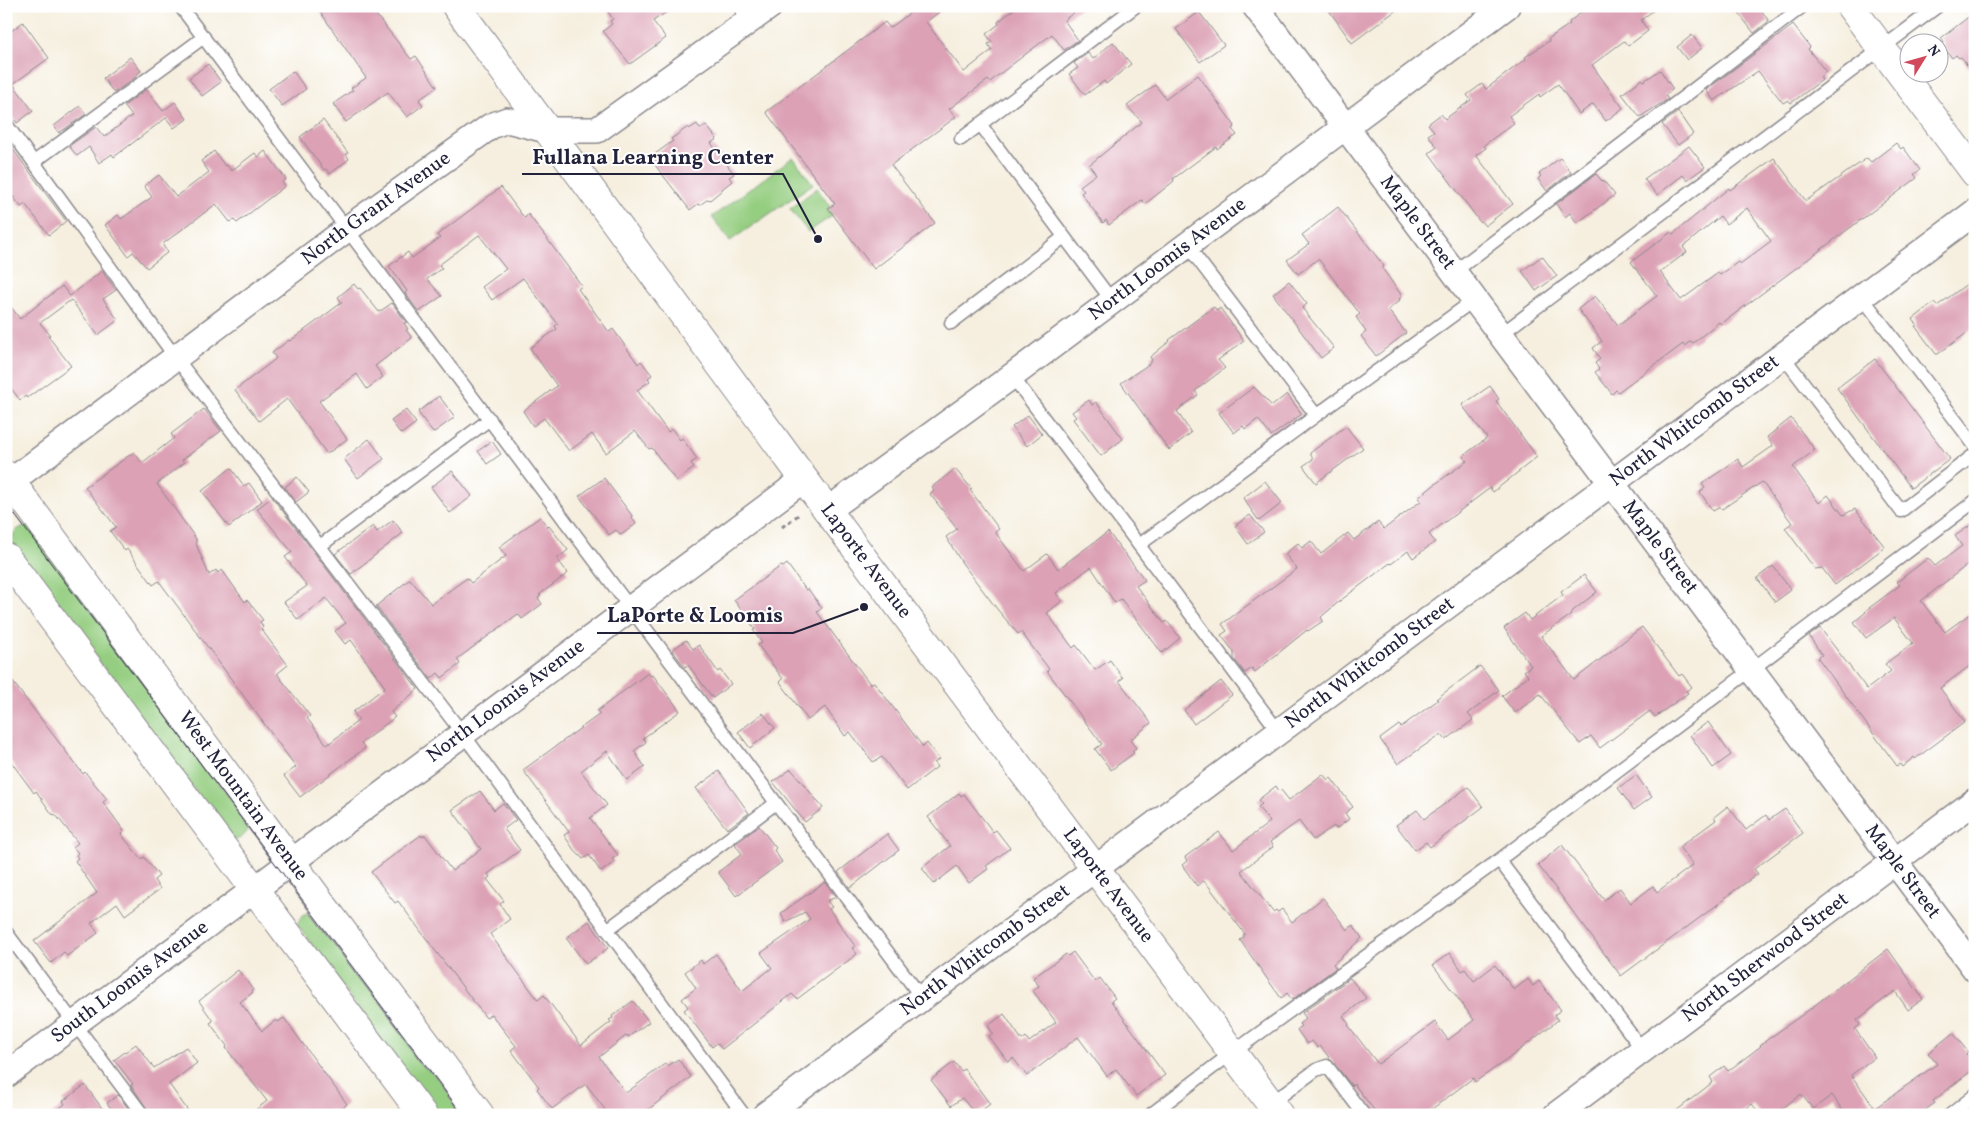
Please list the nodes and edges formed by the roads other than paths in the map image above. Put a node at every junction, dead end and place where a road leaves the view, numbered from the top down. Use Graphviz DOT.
graph roads {
  1 [pos="180,6"];
  2 [pos="456,6"];
  3 [pos="770,6"];
  4 [pos="1136,6"];
  5 [pos="1255,6"];
  6 [pos="1507,6"];
  7 [pos="1803,6"];
  8 [pos="1850,6"];
  9 [pos="1938,6"];
  10 [pos="744,14"];
  11 [pos="204,38"];
  12 [pos="1882,49"];
  13 [pos="6,124"];
  14 [pos="980,124"];
  15 [pos="1346,128"];
  16 [pos="546,130"];
  17 [pos="961,139"];
  18 [pos="34,162"];
  19 [pos="1975,173"];
  20 [pos="1975,212"];
  21 [pos="347,229"];
  22 [pos="1064,237"];
  23 [pos="1187,245"];
  24 [pos="1454,272"];
  25 [pos="1862,297"];
  26 [pos="1474,300"];
  27 [pos="1113,302"];
  28 [pos="951,323"];
  29 [pos="1500,335"];
  30 [pos="1783,356"];
  31 [pos="176,358"];
  32 [pos="1012,376"];
  33 [pos="1316,415"];
  34 [pos="490,419"];
  35 [pos="1975,446"];
  36 [pos="1975,454"];
  37 [pos="804,479"];
  38 [pos="8,480"];
  39 [pos="1612,484"];
  40 [pos="1975,501"];
  41 [pos="828,510"];
  42 [pos="1139,544"];
  43 [pos="320,546"];
  44 [pos="6,557"];
  45 [pos="630,610"];
  46 [pos="1751,671"];
  47 [pos="1278,732"];
  48 [pos="463,734"];
  49 [pos="1975,801"];
  50 [pos="776,803"];
  51 [pos="1499,860"];
  52 [pos="1895,860"];
  53 [pos="292,863"];
  54 [pos="1095,867"];
  55 [pos="256,890"];
  56 [pos="607,930"];
  57 [pos="6,932"];
  58 [pos="1975,969"];
  59 [pos="922,998"];
  60 [pos="75,1024"];
  61 [pos="1642,1049"];
  62 [pos="1232,1053"];
  63 [pos="6,1075"];
  64 [pos="1975,1096"];
  65 [pos="1274,1109"];
  66 [pos="143,1115"];
  67 [pos="422,1115"];
  68 [pos="480,1115"];
  69 [pos="744,1115"];
  70 [pos="765,1115"];
  71 [pos="1150,1115"];
  72 [pos="1364,1115"];
  73 [pos="1556,1115"];
  74 [pos="1950,1115"];
  1 -- 11 [label="lane"];
  2 -- 16 [label="street, Laporte Avenue"];
  3 -- 10 [label="street, North Grant Avenue"];
  4 -- 14 [label="lane"];
  5 -- 15 [label="street, Maple Street"];
  6 -- 15 [label="street, North Loomis Avenue"];
  7 -- 24 [label="lane"];
  8 -- 12 [label="street"];
  9 -- 12 [label="lane"];
  10 -- 16 [label="street, North Grant Avenue"];
  11 -- 18 [label="lane"];
  11 -- 21 [label="lane"];
  12 -- 19 [label="street"];
  12 -- 29 [label="lane"];
  13 -- 18 [label="lane"];
  14 -- 17 [label="lane"];
  14 -- 22 [label="lane"];
  15 -- 23 [label="street, North Loomis Avenue"];
  15 -- 24 [label="street, Maple Street"];
  16 -- 21 [label="street, North Grant Avenue"];
  16 -- 37 [label="street, Laporte Avenue"];
  18 -- 31 [label="lane"];
  20 -- 25 [label="street, North Whitcomb Street"];
  21 -- 31 [label="street, North Grant Avenue"];
  21 -- 34 [label="lane"];
  22 -- 27 [label="lane"];
  22 -- 28 [label="lane"];
  23 -- 27 [label="street, North Loomis Avenue"];
  23 -- 33 [label="lane"];
  24 -- 26 [label="street, Maple Street"];
  25 -- 30 [label="street, North Whitcomb Street"];
  25 -- 35 [label="lane"];
  26 -- 29 [label="street, Maple Street"];
  26 -- 33 [label="lane"];
  27 -- 32 [label="street, North Loomis Avenue"];
  29 -- 39 [label="street, Maple Street"];
  30 -- 36 [label="lane"];
  30 -- 39 [label="street, North Whitcomb Street"];
  31 -- 38 [label="street, North Grant Avenue"];
  31 -- 43 [label="lane"];
  32 -- 41 [label="street, North Loomis Avenue"];
  32 -- 42 [label="lane"];
  33 -- 42 [label="lane"];
  34 -- 43 [label="lane"];
  34 -- 45 [label="lane"];
  37 -- 41 [label="street, Laporte Avenue"];
  37 -- 45 [label="street, North Loomis Avenue"];
  38 -- 53 [label="street, West Mountain Avenue"];
  39 -- 46 [label="street, Maple Street"];
  39 -- 47 [label="street, North Whitcomb Street"];
  40 -- 46 [label="lane"];
  41 -- 54 [label="street, Laporte Avenue"];
  42 -- 47 [label="lane"];
  43 -- 48 [label="lane"];
  44 -- 55 [label="street"];
  45 -- 48 [label="street, North Loomis Avenue"];
  45 -- 50 [label="lane"];
  46 -- 51 [label="lane"];
  46 -- 52 [label="street, Maple Street"];
  47 -- 54 [label="street, North Whitcomb Street"];
  48 -- 53 [label="street, North Loomis Avenue"];
  48 -- 56 [label="lane"];
  49 -- 52 [label="street, North Sherwood Street"];
  50 -- 56 [label="lane"];
  50 -- 59 [label="lane"];
  51 -- 61 [label="lane"];
  51 -- 62 [label="lane"];
  52 -- 58 [label="street, Maple Street"];
  52 -- 61 [label="street, North Sherwood Street"];
  53 -- 55 [label="street, North Loomis Avenue"];
  53 -- 68 [label="street, West Mountain Avenue"];
  54 -- 59 [label="street, North Whitcomb Street"];
  54 -- 62 [label="street, Laporte Avenue"];
  55 -- 60 [label="street, South Loomis Avenue"];
  55 -- 67 [label="street"];
  56 -- 69 [label="lane"];
  57 -- 60 [label="lane"];
  59 -- 70 [label="street, North Whitcomb Street"];
  60 -- 63 [label="street, South Loomis Avenue"];
  60 -- 66 [label="lane"];
  61 -- 73 [label="street, North Sherwood Street"];
  62 -- 65 [label="street, Laporte Avenue"];
  62 -- 71 [label="lane"];
  64 -- 74 [label="lane"];
  65 -- 72 [label="lane"];
}
